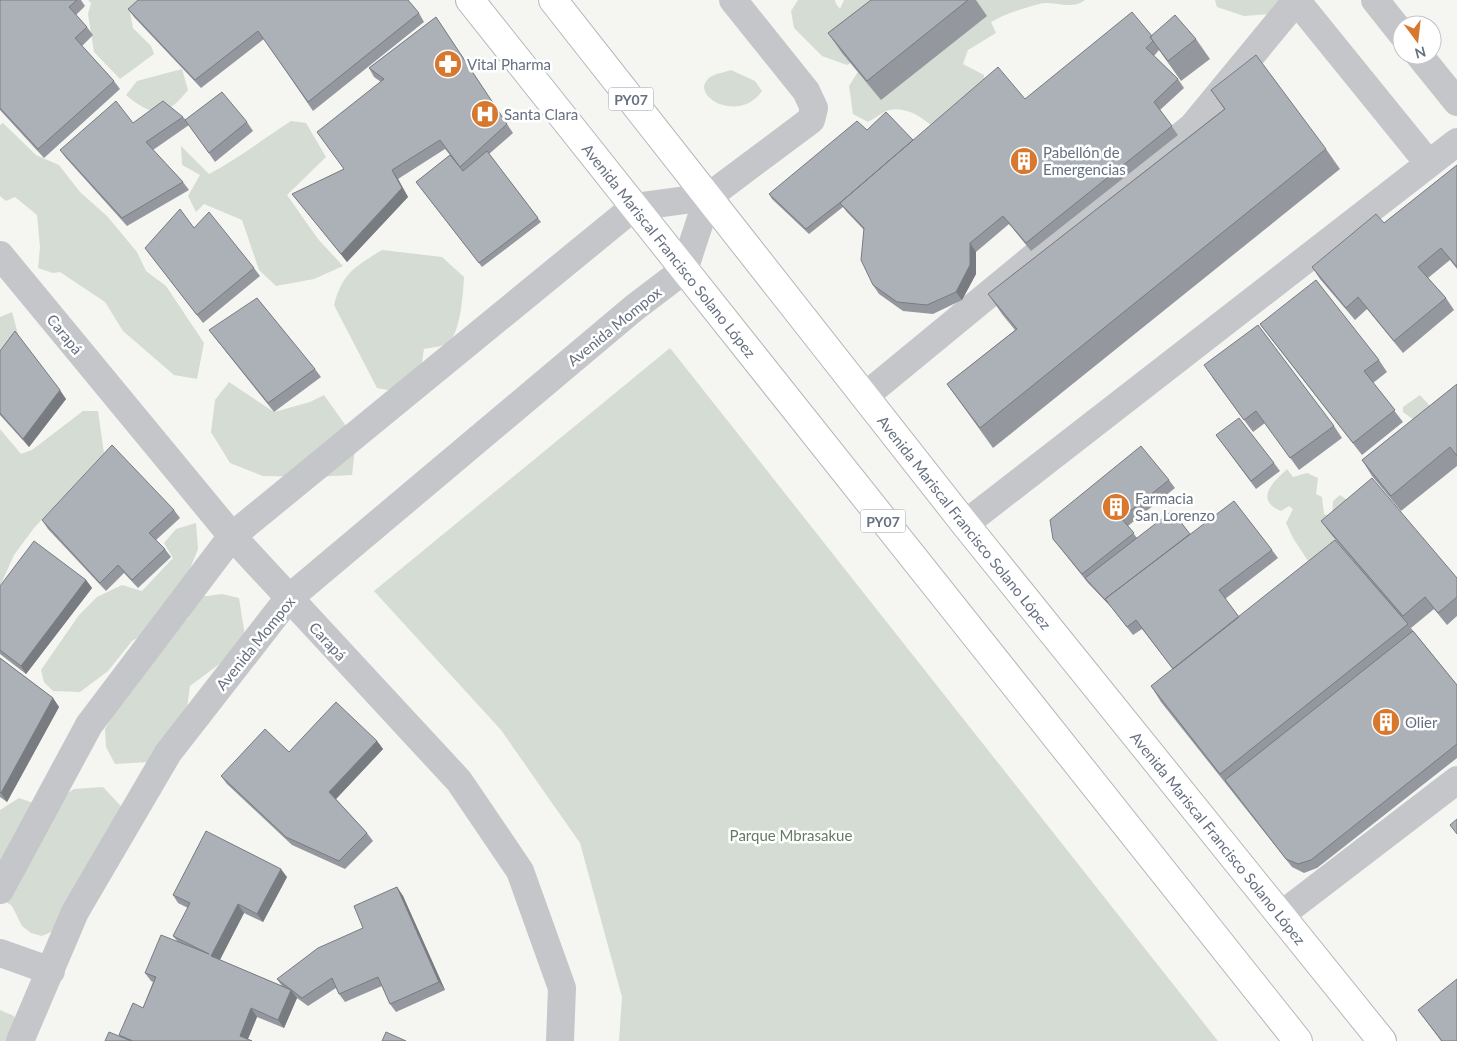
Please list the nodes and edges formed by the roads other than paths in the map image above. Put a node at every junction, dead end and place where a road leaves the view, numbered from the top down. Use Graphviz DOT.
graph roads {
  1 [pos="470,0"];
  2 [pos="553,0"];
  3 [pos="733,0"];
  4 [pos="1296,0"];
  5 [pos="1375,0"];
  6 [pos="1392,21"];
  7 [pos="1427,65"];
  8 [pos="1457,102"];
  9 [pos="1457,142"];
  10 [pos="1429,164"];
  11 [pos="708,197"];
  12 [pos="634,207"];
  13 [pos="0,255"];
  14 [pos="684,270"];
  15 [pos="865,396"];
  16 [pos="965,524"];
  17 [pos="232,536"];
  18 [pos="288,599"];
  19 [pos="1457,780"];
  20 [pos="0,890"];
  21 [pos="1281,915"];
  22 [pos="0,953"];
  23 [pos="51,971"];
  24 [pos="20,1041"];
  25 [pos="560,1041"];
  26 [pos="1298,1041"];
  27 [pos="1382,1041"];
  1 -- 12 [label="main road, Avenida Mariscal Francisco Solano López / PY07"];
  2 -- 11 [label="main road, Avenida Mariscal Francisco Solano López / PY07"];
  3 -- 11 [label="street"];
  4 -- 10 [label="street"];
  4 -- 15 [label="street"];
  5 -- 6 [label="street"];
  7 -- 8 [label="street"];
  9 -- 10 [label="street"];
  10 -- 16 [label="street"];
  11 -- 12 [label="street"];
  11 -- 14 [label="street"];
  11 -- 15 [label="main road, Avenida Mariscal Francisco Solano López / PY07"];
  12 -- 14 [label="main road, Avenida Mariscal Francisco Solano López / PY07"];
  12 -- 17 [label="street"];
  13 -- 17 [label="street, Carapá"];
  14 -- 18 [label="street, Avenida Mompox"];
  14 -- 26 [label="main road, Avenida Mariscal Francisco Solano López / PY07"];
  15 -- 16 [label="main road, Avenida Mariscal Francisco Solano López / PY07"];
  16 -- 21 [label="main road, Avenida Mariscal Francisco Solano López / PY07"];
  17 -- 18 [label="street, Carapá"];
  17 -- 20 [label="street"];
  18 -- 23 [label="street, Avenida Mompox"];
  18 -- 25 [label="street, Carapá"];
  19 -- 21 [label="street"];
  21 -- 27 [label="main road, Avenida Mariscal Francisco Solano López / PY07"];
  22 -- 23 [label="street"];
  23 -- 24 [label="street, Avenida Mompox"];
}
